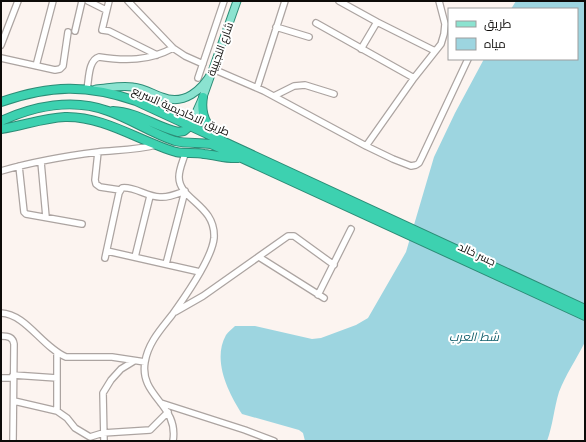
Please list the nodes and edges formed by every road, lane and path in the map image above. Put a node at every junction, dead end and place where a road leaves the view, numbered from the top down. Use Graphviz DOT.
graph roads {
  1 [pos="18,1"];
  2 [pos="53,1"];
  3 [pos="82,1"];
  4 [pos="88,1"];
  5 [pos="110,1"];
  6 [pos="128,1"];
  7 [pos="224,1"];
  8 [pos="237,1"];
  9 [pos="285,1"];
  10 [pos="339,1"];
  11 [pos="439,1"];
  12 [pos="106,10"];
  13 [pos="377,22"];
  14 [pos="316,23"];
  15 [pos="276,27"];
  16 [pos="75,31"];
  17 [pos="68,32"];
  18 [pos="309,37"];
  19 [pos="1,45"];
  20 [pos="173,48"];
  21 [pos="361,49"];
  22 [pos="435,51"];
  23 [pos="158,56"];
  24 [pos="1,58"];
  25 [pos="468,60"];
  26 [pos="203,64"];
  27 [pos="36,66"];
  28 [pos="212,70"];
  29 [pos="198,78"];
  30 [pos="414,78"];
  31 [pos="257,88"];
  32 [pos="88,89"];
  33 [pos="334,94"];
  34 [pos="274,96"];
  35 [pos="203,97"];
  36 [pos="1,102"];
  37 [pos="108,111"];
  38 [pos="1,121"];
  39 [pos="190,126"];
  40 [pos="1,129"];
  41 [pos="156,144"];
  42 [pos="366,146"];
  43 [pos="233,147"];
  44 [pos="98,152"];
  45 [pos="185,154"];
  46 [pos="242,158"];
  47 [pos="41,162"];
  48 [pos="19,166"];
  49 [pos="277,170"];
  50 [pos="1,171"];
  51 [pos="120,190"];
  52 [pos="185,191"];
  53 [pos="150,196"];
  54 [pos="360,209"];
  55 [pos="46,217"];
  56 [pos="82,224"];
  57 [pos="351,229"];
  58 [pos="107,251"];
  59 [pos="135,257"];
  60 [pos="259,257"];
  61 [pos="105,258"];
  62 [pos="166,264"];
  63 [pos="334,265"];
  64 [pos="200,272"];
  65 [pos="318,294"];
  66 [pos="324,298"];
  67 [pos="585,309"];
  68 [pos="174,312"];
  69 [pos="1,313"];
  70 [pos="585,316"];
  71 [pos="1,336"];
  72 [pos="57,352"];
  73 [pos="134,361"];
  74 [pos="144,362"];
  75 [pos="13,377"];
  76 [pos="1,378"];
  77 [pos="57,378"];
  78 [pos="14,401"];
  79 [pos="161,403"];
  80 [pos="57,411"];
  81 [pos="168,412"];
  82 [pos="104,433"];
  83 [pos="13,441"];
  84 [pos="104,441"];
  85 [pos="173,441"];
  86 [pos="274,441"];
  1 -- 19 [label="street"];
  2 -- 27 [label="street"];
  3 -- 16 [label="street"];
  4 -- 12 [label="street"];
  5 -- 12 [label="street"];
  6 -- 20 [label="street"];
  7 -- 26 [label="street"];
  8 -- 28 [label="main road, شارع النجيبية"];
  9 -- 15 [label="street"];
  10 -- 13 [label="street"];
  11 -- 22 [label="street"];
  12 -- 23 [label="street"];
  13 -- 21 [label="street"];
  13 -- 22 [label="street"];
  14 -- 21 [label="street"];
  15 -- 18 [label="street"];
  15 -- 31 [label="street"];
  17 -- 27 [label="street"];
  20 -- 23 [label="street"];
  20 -- 26 [label="street"];
  21 -- 30 [label="street"];
  22 -- 30 [label="street"];
  23 -- 32 [label="street"];
  24 -- 27 [label="street"];
  25 -- 42 [label="street"];
  26 -- 29 [label="street"];
  28 -- 31 [label="street"];
  28 -- 32 [label="main road"];
  28 -- 35 [label="main road, شارع النجيبية"];
  30 -- 42 [label="street"];
  31 -- 34 [label="street"];
  32 -- 36 [label="highway, طريق الاكاديمية السريع"];
  32 -- 39 [label="highway, طريق الاكاديمية السريع"];
  33 -- 34 [label="street"];
  34 -- 42 [label="street"];
  35 -- 39 [label="main road, شارع النجيبية"];
  35 -- 43 [label="highway"];
  37 -- 38 [label="highway, طريق الاكاديمية السريع"];
  37 -- 39 [label="highway"];
  37 -- 46 [label="highway, طريق الاكاديمية السريع"];
  39 -- 43 [label="highway, طريق الاكاديمية السريع"];
  40 -- 41 [label="highway"];
  41 -- 44 [label="street"];
  41 -- 45 [label="highway"];
  43 -- 49 [label="highway, طريق الاكاديمية السريع"];
  44 -- 47 [label="street"];
  44 -- 51 [label="street"];
  45 -- 46 [label="highway"];
  45 -- 52 [label="street"];
  46 -- 49 [label="highway, طريق الاكاديمية السريع"];
  47 -- 48 [label="street"];
  47 -- 55 [label="street"];
  48 -- 50 [label="street"];
  48 -- 55 [label="street"];
  49 -- 54 [label="highway"];
  51 -- 53 [label="street"];
  51 -- 58 [label="street"];
  52 -- 53 [label="street"];
  52 -- 62 [label="street"];
  52 -- 64 [label="street"];
  53 -- 59 [label="street"];
  54 -- 67 [label="highway, جسر خالد"];
  54 -- 70 [label="highway, جسر خالد"];
  55 -- 56 [label="street"];
  57 -- 63 [label="street"];
  58 -- 59 [label="street"];
  58 -- 61 [label="street"];
  59 -- 62 [label="street"];
  60 -- 63 [label="street"];
  60 -- 65 [label="street"];
  60 -- 68 [label="street"];
  62 -- 64 [label="street"];
  63 -- 65 [label="street"];
  64 -- 68 [label="street"];
  65 -- 66 [label="street"];
  68 -- 74 [label="street"];
  69 -- 72 [label="street"];
  71 -- 75 [label="street"];
  72 -- 73 [label="street"];
  72 -- 77 [label="street"];
  73 -- 74 [label="street"];
  73 -- 82 [label="street"];
  74 -- 79 [label="street"];
  75 -- 76 [label="street"];
  75 -- 77 [label="street"];
  75 -- 78 [label="street"];
  77 -- 80 [label="street"];
  78 -- 80 [label="street"];
  78 -- 83 [label="street"];
  79 -- 81 [label="street"];
  79 -- 86 [label="street"];
  80 -- 82 [label="street"];
  81 -- 82 [label="street"];
  81 -- 85 [label="street"];
  82 -- 84 [label="street"];
}
